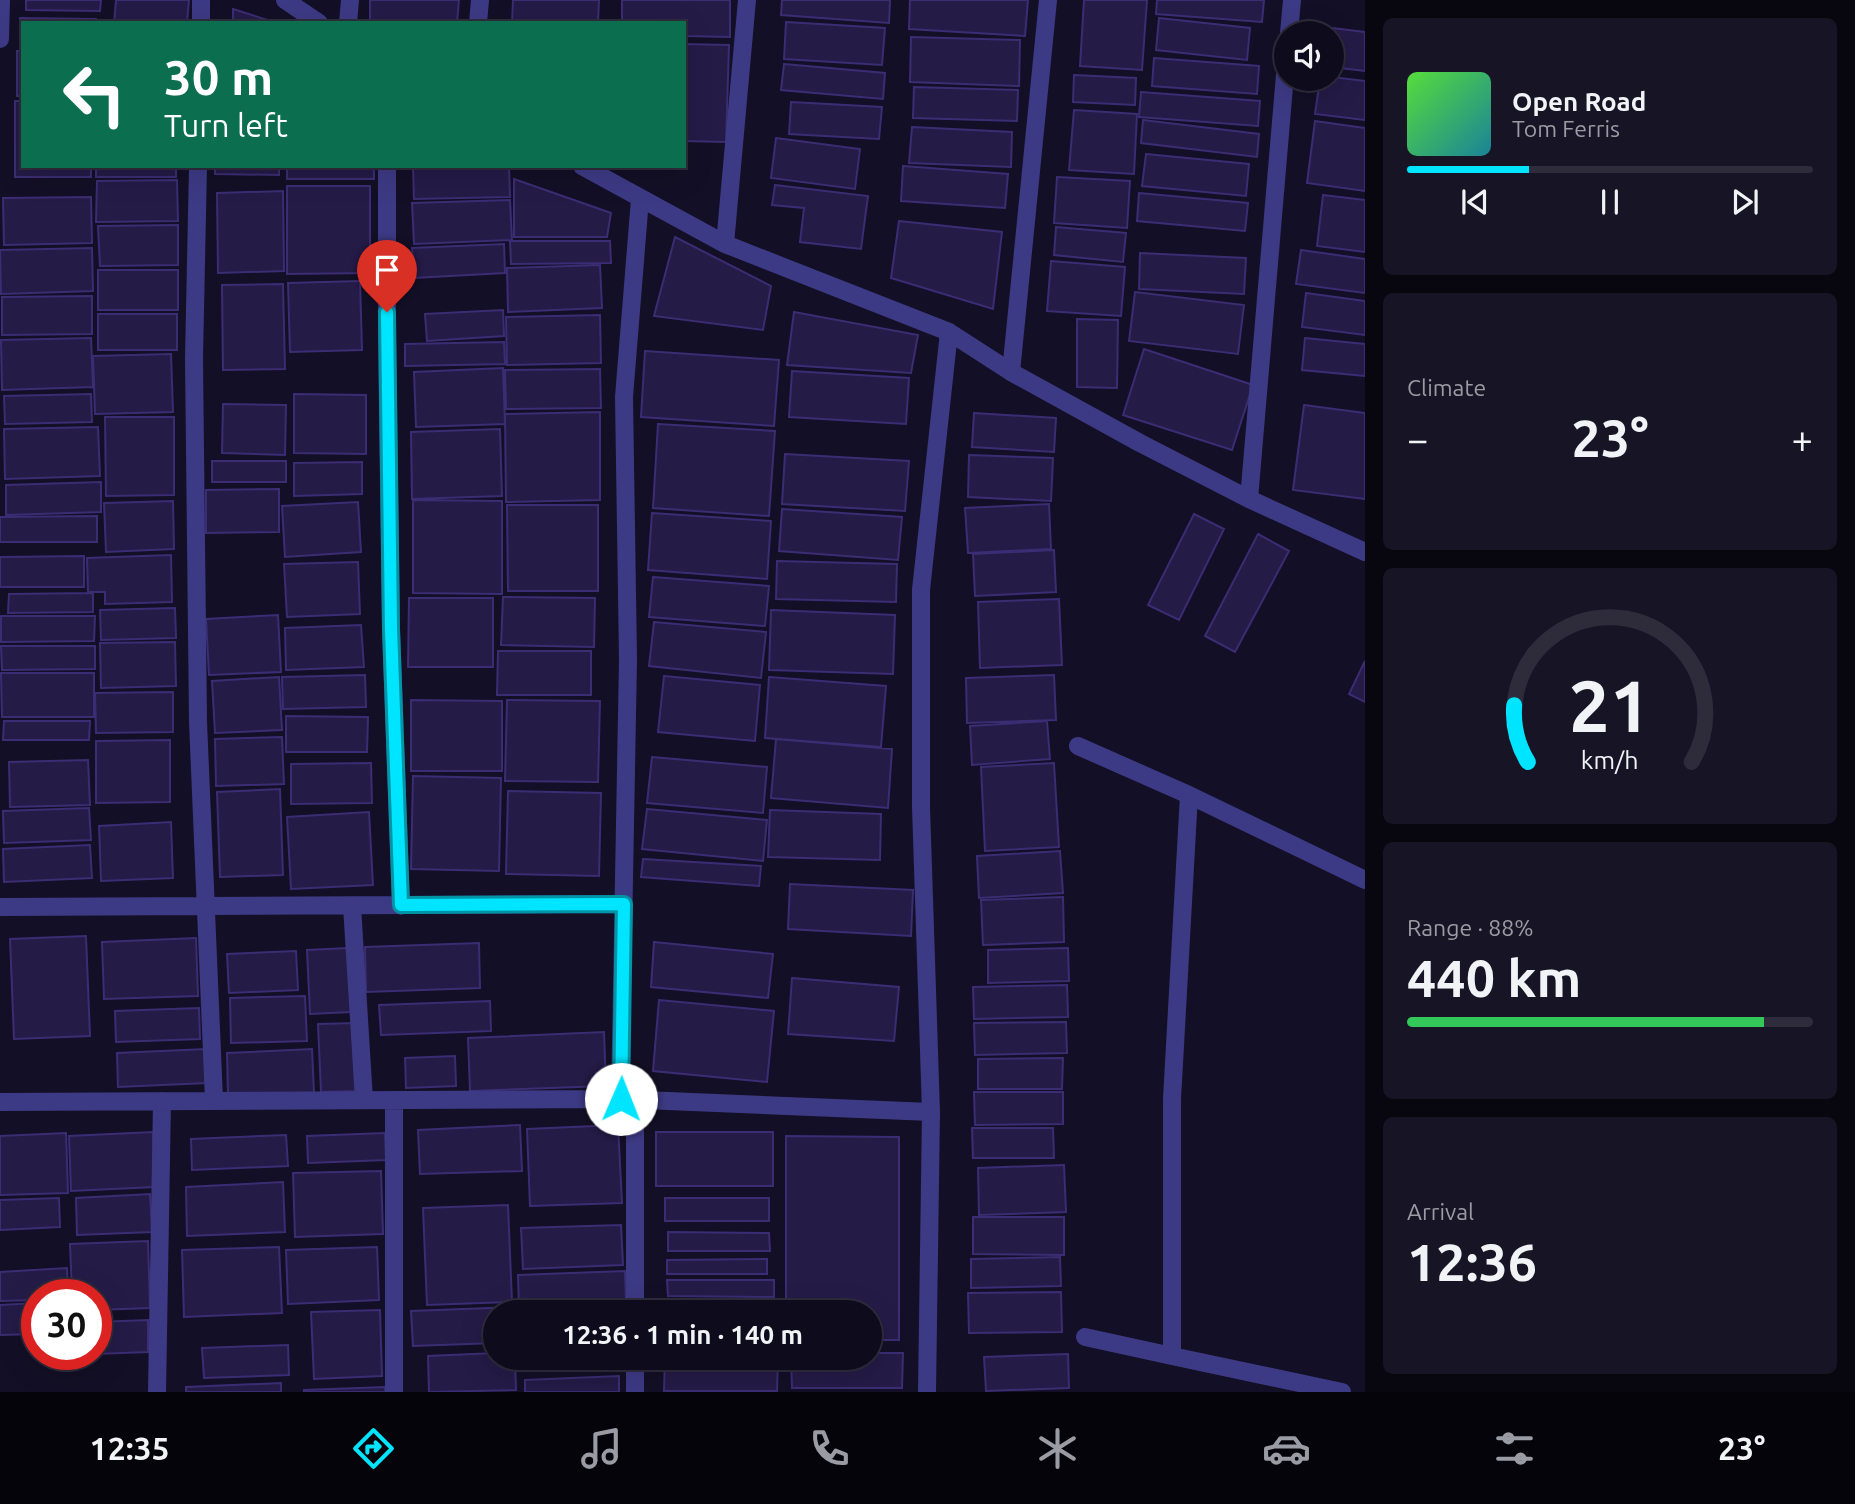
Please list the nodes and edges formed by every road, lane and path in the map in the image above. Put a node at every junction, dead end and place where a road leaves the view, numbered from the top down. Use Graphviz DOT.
graph roads {
  1 [pos="1,0"];
  2 [pos="201,0"];
  3 [pos="285,0"];
  4 [pos="350,0"];
  5 [pos="480,0"];
  6 [pos="747,0"];
  7 [pos="1048,0"];
  8 [pos="1292,0"];
  9 [pos="201,21"];
  10 [pos="316,21"];
  11 [pos="348,21"];
  12 [pos="478,21"];
  13 [pos="1290,21"];
  14 [pos="0,39"];
  15 [pos="1284,91"];
  16 [pos="198,168"];
  17 [pos="387,168"];
  18 [pos="586,168"];
  19 [pos="640,199"];
  20 [pos="725,244"];
  21 [pos="949,332"];
  22 [pos="1012,372"];
  23 [pos="1249,499"];
  24 [pos="1365,552"];
  25 [pos="1078,746"];
  26 [pos="1189,795"];
  27 [pos="1365,880"];
  28 [pos="624,904"];
  29 [pos="401,905"];
  30 [pos="206,906"];
  31 [pos="352,906"];
  32 [pos="0,907"];
  33 [pos="628,1099"];
  34 [pos="214,1100"];
  35 [pos="364,1100"];
  36 [pos="394,1100"];
  37 [pos="162,1101"];
  38 [pos="0,1102"];
  39 [pos="931,1112"];
  40 [pos="635,1300"];
  41 [pos="1085,1336"];
  42 [pos="1172,1356"];
  43 [pos="635,1370"];
  44 [pos="157,1392"];
  45 [pos="394,1392"];
  46 [pos="635,1392"];
  47 [pos="927,1392"];
  48 [pos="1342,1392"];
  1 -- 14 [label="street"];
  2 -- 9 [label="street"];
  3 -- 10 [label="street"];
  4 -- 11 [label="street"];
  5 -- 12 [label="street"];
  6 -- 20 [label="street"];
  7 -- 22 [label="street"];
  8 -- 13 [label="street"];
  15 -- 23 [label="street"];
  16 -- 30 [label="street"];
  17 -- 29 [label="street"];
  18 -- 19 [label="street"];
  19 -- 20 [label="street"];
  19 -- 28 [label="street"];
  20 -- 21 [label="street"];
  21 -- 22 [label="street"];
  21 -- 39 [label="street"];
  22 -- 23 [label="street"];
  23 -- 24 [label="street"];
  25 -- 26 [label="street"];
  26 -- 27 [label="street"];
  26 -- 42 [label="street"];
  28 -- 29 [label="street"];
  28 -- 33 [label="street"];
  29 -- 31 [label="street"];
  30 -- 31 [label="street"];
  30 -- 32 [label="street"];
  30 -- 34 [label="street"];
  31 -- 35 [label="street"];
  33 -- 36 [label="street"];
  33 -- 39 [label="street"];
  33 -- 40 [label="street"];
  34 -- 35 [label="street"];
  34 -- 37 [label="street"];
  35 -- 36 [label="street"];
  36 -- 45 [label="street"];
  37 -- 38 [label="street"];
  37 -- 44 [label="street"];
  39 -- 47 [label="street"];
  41 -- 42 [label="street"];
  42 -- 48 [label="street"];
  43 -- 46 [label="street"];
}
